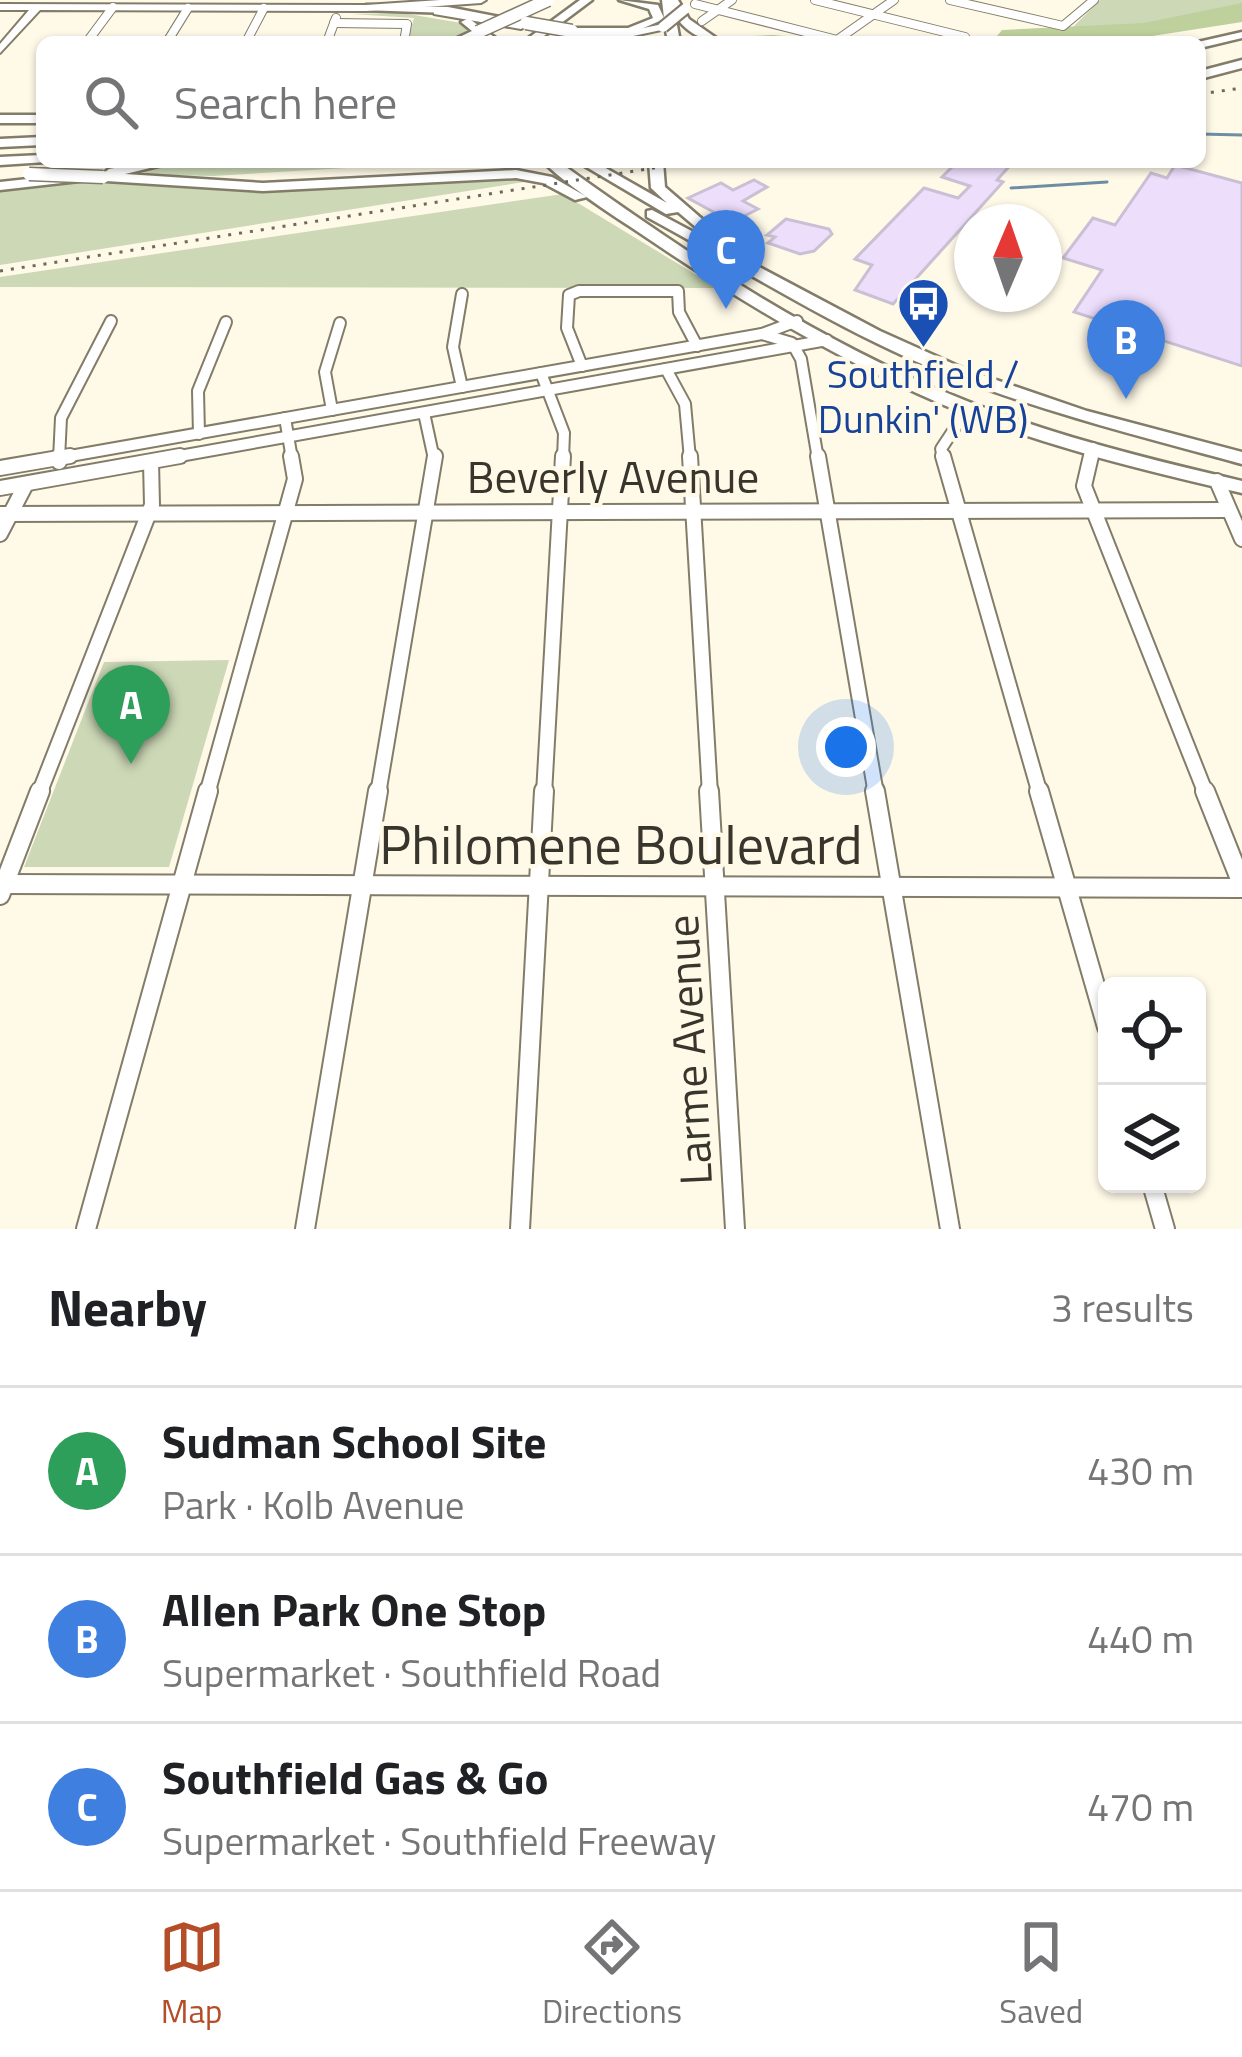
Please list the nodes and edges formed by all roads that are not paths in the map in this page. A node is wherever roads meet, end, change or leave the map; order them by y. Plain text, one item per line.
1 (481, 0) edge
2 (548, 0) edge
3 (622, 0) edge
4 (732, 0) edge
5 (815, 0) edge
6 (894, 0) edge
7 (950, 0) edge
8 (1090, 1) edge
9 (591, 2) edge
10 (681, 2) edge
11 (40, 4) edge
12 (97, 4) edge
13 (174, 4) edge
14 (250, 4) edge
15 (327, 4) edge
16 (0, 7) edge
17 (113, 8) junction
18 (188, 8) junction
19 (263, 8) junction
20 (341, 8) junction
21 (372, 9) junction
22 (451, 9) junction
23 (718, 9) junction
24 (875, 15) junction
25 (702, 21) dead end
26 (334, 23) junction
27 (92, 36) edge
28 (171, 36) edge
29 (249, 36) edge
30 (329, 36) edge
31 (405, 36) edge
32 (470, 36) edge
33 (489, 36) edge
34 (527, 36) edge
35 (538, 36) edge
36 (549, 36) edge
37 (570, 36) edge
38 (675, 36) edge
39 (707, 36) edge
40 (824, 36) edge
41 (846, 36) edge
42 (961, 36) edge
43 (1240, 36) edge
44 (1206, 42) edge
45 (0, 50) edge
46 (1242, 63) edge
47 (1206, 72) edge
48 (0, 119) edge
49 (36, 119) edge
50 (36, 143) edge
51 (0, 145) edge
52 (36, 159) edge
53 (0, 161) edge
54 (126, 168) edge
55 (398, 168) edge
56 (540, 168) edge
57 (559, 168) edge
58 (576, 168) edge
59 (596, 168) edge
60 (656, 168) edge
61 (0, 172) edge
62 (105, 177) junction
63 (0, 186) edge
64 (610, 213) junction
65 (709, 232) junction
66 (766, 273) junction
67 (461, 294) dead end
68 (756, 298) junction
69 (111, 321) dead end
70 (797, 321) junction
71 (226, 322) dead end
72 (340, 323) dead end
73 (762, 334) junction
74 (832, 342) junction
75 (698, 346) junction
76 (796, 346) junction
77 (582, 366) junction
78 (947, 368) junction
79 (666, 369) junction
80 (542, 373) junction
81 (983, 382) junction
82 (462, 387) junction
83 (549, 391) junction
84 (968, 408) junction
85 (332, 410) junction
86 (424, 413) junction
87 (286, 418) junction
88 (199, 434) junction
89 (1049, 435) junction
90 (289, 437) junction
91 (1186, 444) junction
92 (1093, 448) junction
93 (59, 458) junction
94 (1242, 458) edge
95 (151, 462) junction
96 (0, 469) edge
97 (56, 479) junction
98 (1217, 482) junction
99 (26, 484) junction
100 (1242, 487) edge
101 (0, 488) edge
102 (1227, 510) junction
103 (960, 511) junction
104 (1093, 511) junction
105 (286, 512) junction
106 (426, 512) junction
107 (560, 512) junction
108 (694, 512) junction
109 (826, 512) junction
110 (5, 514) edge
111 (148, 514) junction
112 (0, 535) edge
113 (1242, 539) edge
114 (183, 884) junction
115 (362, 885) junction
116 (538, 886) junction
117 (715, 886) junction
118 (890, 886) junction
119 (1242, 886) edge
120 (1067, 887) junction
121 (1, 888) edge
122 (1098, 996) edge
123 (1155, 1193) edge
124 (86, 1229) edge
125 (305, 1229) edge
126 (520, 1229) edge
127 (735, 1229) edge
128 (950, 1229) edge
129 (1165, 1229) edge

1 - 22 main road
2 - 32 highway, bridge
3 - 9 highway
3 - 37 highway
4 - 23 street
5 - 24 street
6 - 24 street
7 - 8 street
9 - 34 highway
9 - 35 highway
9 - 36 highway
10 - 23 street
10 - 37 main road, bridge
10 - 38 highway
10 - 39 highway
11 - 12 main road
11 - 16 main road
11 - 45 main road
12 - 17 main road
13 - 17 main road
13 - 18 main road
14 - 18 main road
14 - 19 main road
15 - 19 main road
15 - 20 main road
17 - 27 street
18 - 28 street
19 - 29 street
20 - 21 main road
20 - 26 street
21 - 22 highway
21 - 33 highway
22 - 37 highway, bridge
23 - 25 street
23 - 40 street
24 - 41 street
24 - 42 street
26 - 30 street
26 - 31 street
43 - 44 highway
46 - 47 highway
48 - 49 highway
50 - 51 highway
52 - 53 highway
54 - 63 highway
55 - 62 highway
56 - 64 highway
57 - 68 highway
58 - 66 highway
59 - 65 highway
60 - 65 highway
61 - 62 highway, bridge
62 - 64 highway
64 - 68 highway
65 - 66 highway
66 - 78 highway
67 - 82 street
68 - 70 highway
69 - 93 street
70 - 73 street
70 - 74 highway
70 - 78 highway
71 - 88 street
72 - 85 street
73 - 75 street
73 - 76 street
74 - 76 street
74 - 81 highway
74 - 84 highway
75 - 77 street
75 - 77 street
76 - 79 street
76 - 109 street
77 - 80 street
78 - 81 highway
79 - 83 street
79 - 108 street, Larme Avenue
80 - 82 street
80 - 83 street
81 - 91 highway
82 - 85 street
83 - 86 street
83 - 107 street
84 - 89 highway
84 - 103 street
85 - 87 street
86 - 90 street
86 - 106 street
87 - 88 street
87 - 90 street
88 - 93 street
89 - 91 highway
89 - 92 highway
90 - 95 street
90 - 105 street
91 - 94 highway
92 - 98 highway
92 - 104 street
93 - 96 street
93 - 97 street
95 - 97 street
95 - 111 street
97 - 99 street
98 - 100 highway
98 - 102 street
99 - 101 street
99 - 110 street
102 - 104 street, Beverly Avenue
102 - 113 street
103 - 104 street, Beverly Avenue
103 - 109 street, Beverly Avenue
103 - 120 street
104 - 119 street
105 - 106 street, Beverly Avenue
105 - 111 street, Beverly Avenue
105 - 114 street
106 - 107 street, Beverly Avenue
106 - 115 street
107 - 108 street, Beverly Avenue
107 - 116 street
108 - 109 street, Beverly Avenue
108 - 117 street, Larme Avenue
109 - 118 street
110 - 111 street, Beverly Avenue
110 - 112 street
111 - 121 street
114 - 115 street, Philomene Boulevard
114 - 121 street, Philomene Boulevard
114 - 124 street
115 - 116 street, Philomene Boulevard
115 - 125 street
116 - 117 street, Philomene Boulevard
116 - 126 street
117 - 118 street, Philomene Boulevard
117 - 127 street, Larme Avenue
118 - 120 street, Philomene Boulevard
118 - 128 street
119 - 120 street, Philomene Boulevard
120 - 122 street
123 - 129 street

